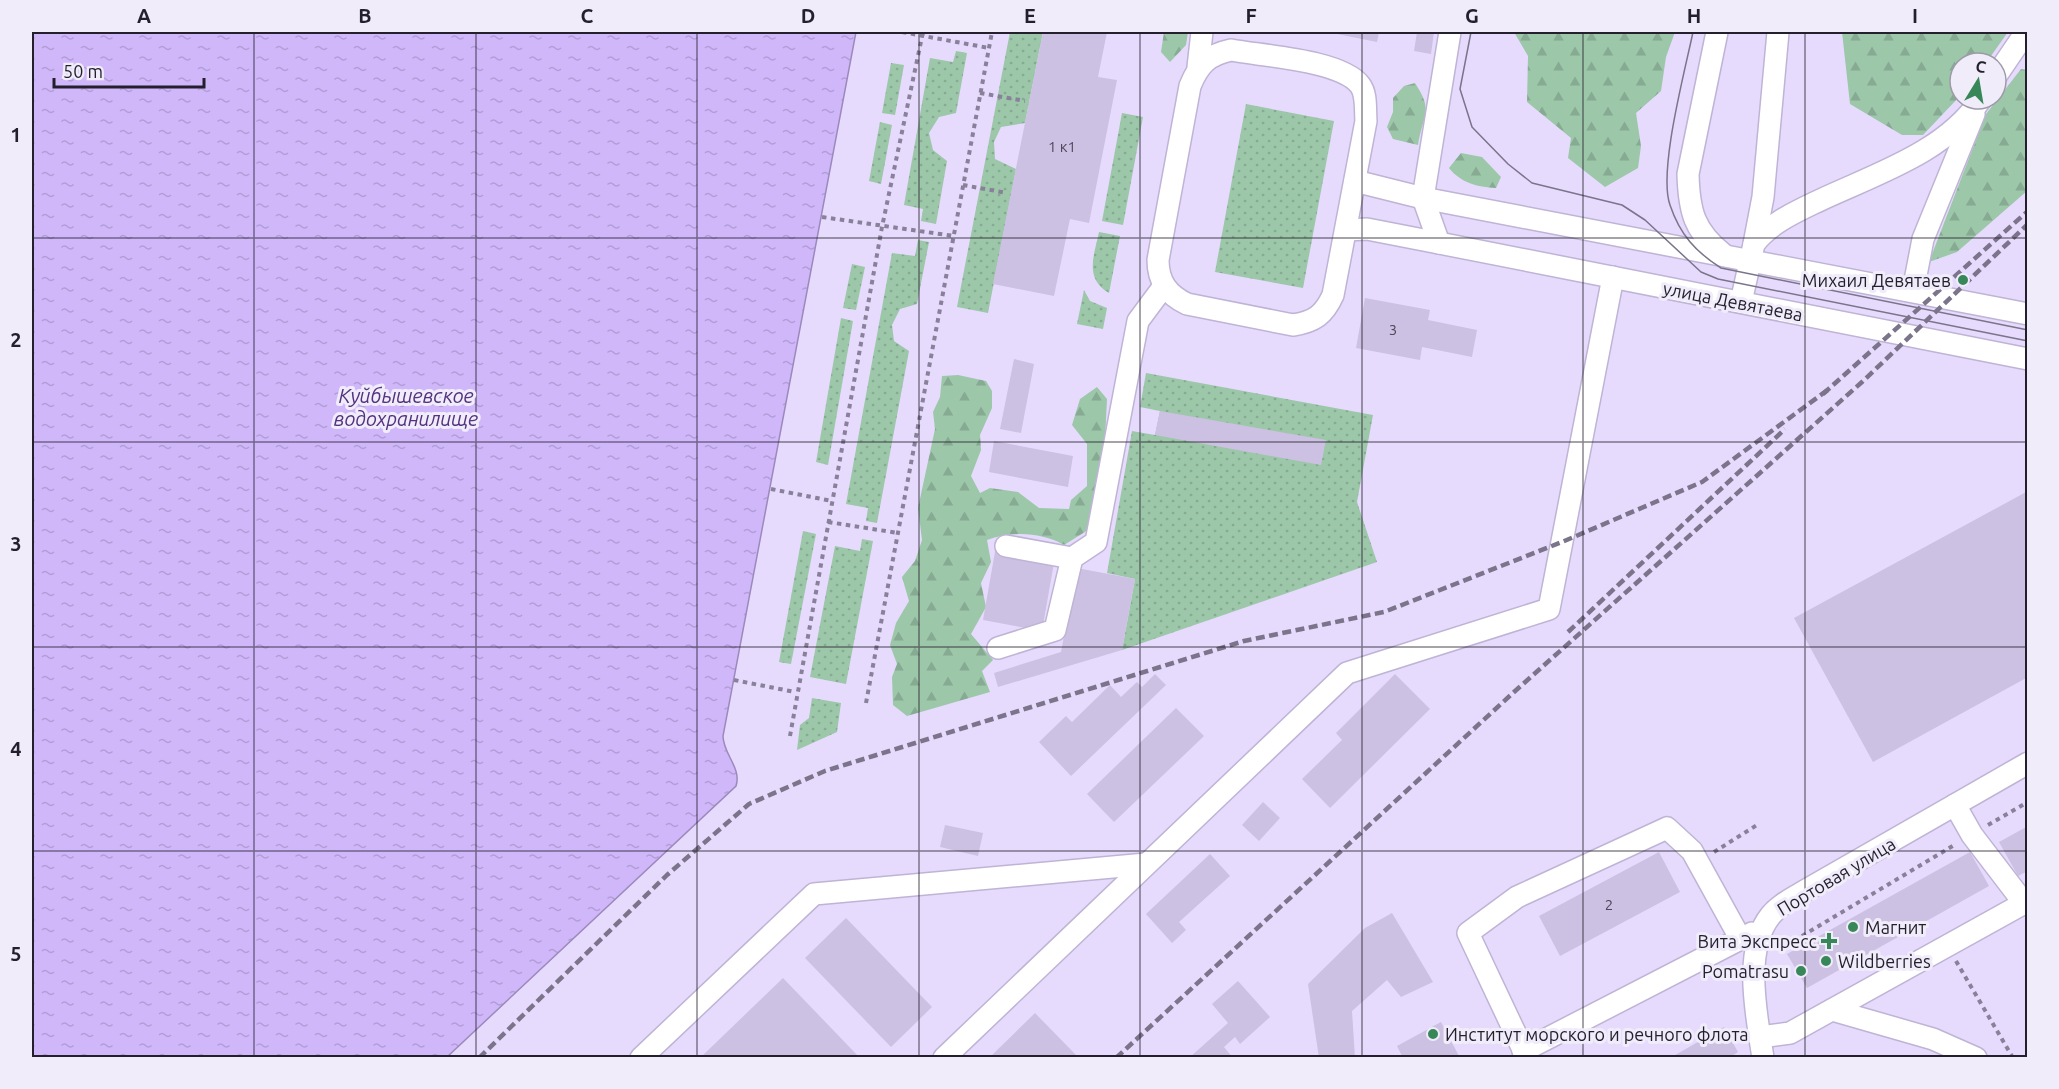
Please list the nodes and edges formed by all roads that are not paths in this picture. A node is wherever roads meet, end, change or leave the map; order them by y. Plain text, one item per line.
1 (1202, 32) edge
2 (1450, 32) edge
3 (1717, 32) edge
4 (1778, 32) edge
5 (2026, 32) edge
6 (2008, 58) edge
7 (1198, 67) junction
8 (1971, 111) edge
9 (1976, 111) edge
10 (1355, 181) junction
11 (1423, 198) junction
12 (1346, 230) junction
13 (1439, 243) junction
14 (1751, 252) junction
15 (1724, 255) junction
16 (1613, 277) junction
17 (1164, 286) junction
18 (1913, 291) junction
19 (1741, 302) junction
20 (2028, 314) edge
21 (2028, 358) edge
22 (1006, 546) dead end
23 (1072, 558) junction
24 (998, 648) dead end
25 (2028, 763) edge
26 (1955, 805) junction
27 (1146, 864) junction
28 (2026, 902) edge
29 (1762, 928) junction
30 (1740, 938) junction
31 (1832, 1010) junction
32 (1762, 1052) edge
33 (1525, 1054) edge
34 (641, 1058) edge
35 (944, 1058) edge
36 (1976, 1058) edge

1 - 7 street
2 - 11 street
3 - 15 street
4 - 14 street
5 - 6 street
7 - 10 street
7 - 17 street
8 - 14 street
9 - 18 street
10 - 11 street
10 - 12 street
11 - 13 street
11 - 15 street
12 - 13 street, улица Девятаева
12 - 17 street
13 - 16 street, улица Девятаева
14 - 15 street
14 - 18 street
14 - 19 street
16 - 19 street, улица Девятаева
16 - 27 street
17 - 23 street
18 - 20 street
19 - 21 street, улица Девятаева
22 - 23 street
23 - 24 street
25 - 26 street, Портовая улица
26 - 28 street
26 - 29 street, Портовая улица
27 - 34 street
27 - 35 street
28 - 31 street
29 - 30 street
29 - 32 street, Портовая улица
30 - 33 street
30 - 33 street
31 - 32 street
31 - 36 street

